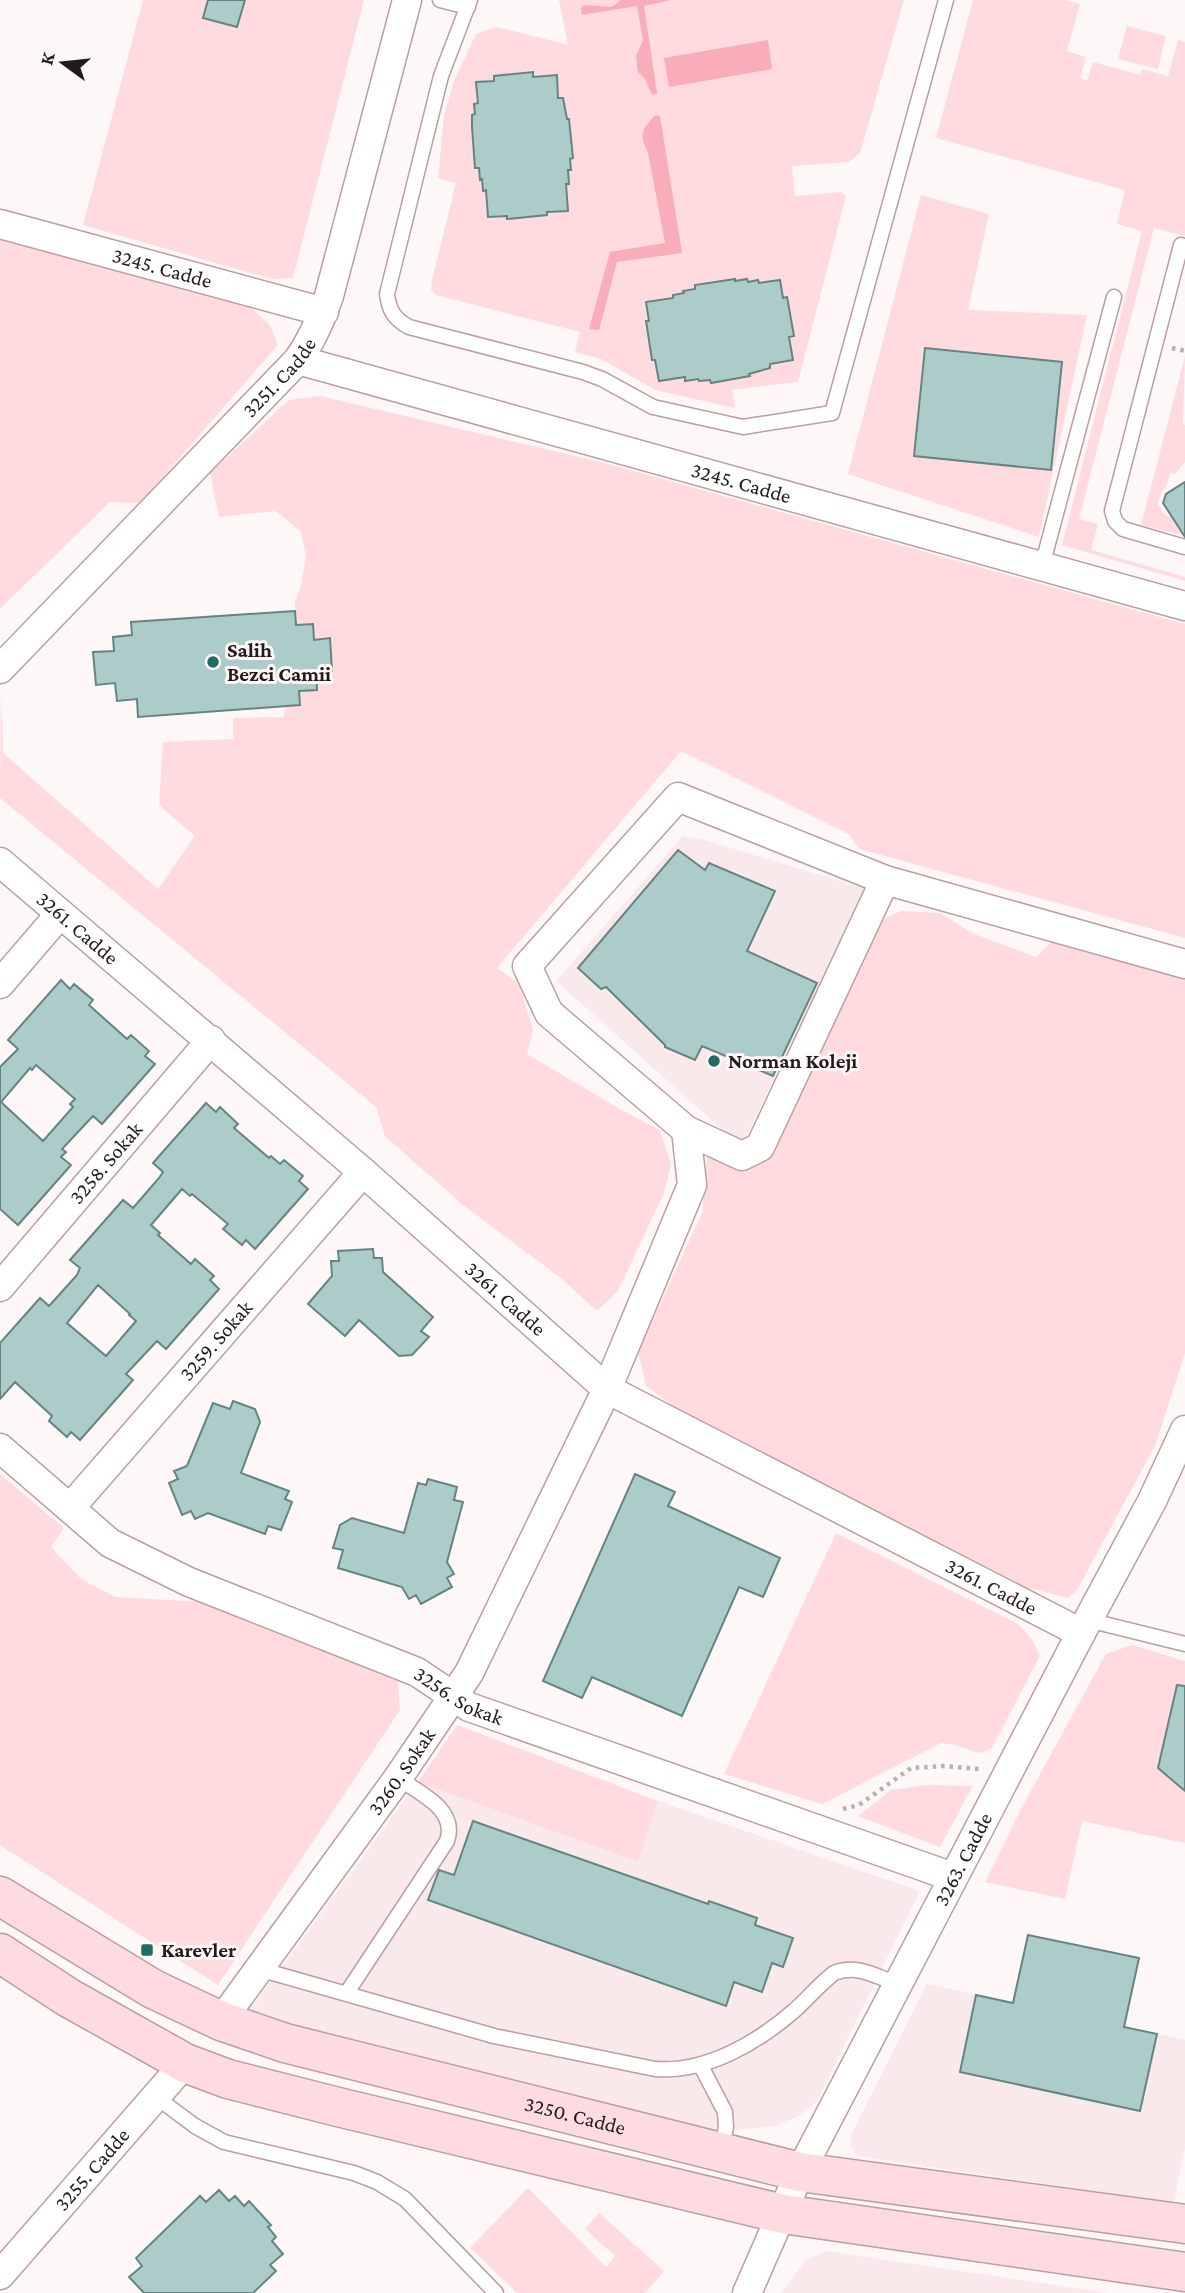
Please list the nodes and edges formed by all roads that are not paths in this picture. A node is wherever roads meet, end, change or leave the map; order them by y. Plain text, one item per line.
1 (407, 0) edge
2 (440, 0) edge
3 (946, 0) edge
4 (469, 4) edge
5 (0, 224) edge
6 (1181, 245) dead end
7 (1114, 297) dead end
8 (324, 312) junction
9 (298, 360) junction
10 (1185, 547) edge
11 (1042, 566) junction
12 (1185, 606) edge
13 (0, 669) edge
14 (0, 862) edge
15 (886, 880) junction
16 (60, 914) junction
17 (1185, 964) edge
18 (0, 984) edge
19 (211, 1040) junction
20 (685, 1130) junction
21 (363, 1172) junction
22 (0, 1287) edge
23 (607, 1389) junction
24 (1185, 1430) edge
25 (0, 1448) edge
26 (1179, 1461) edge
27 (70, 1508) junction
28 (1085, 1626) junction
29 (1185, 1644) edge
30 (452, 1697) junction
31 (398, 1778) junction
32 (953, 1877) junction
33 (0, 1896) edge
34 (0, 1953) edge
35 (259, 1969) junction
36 (897, 1984) junction
37 (345, 1994) junction
38 (221, 2021) junction
39 (185, 2063) junction
40 (701, 2066) junction
41 (156, 2097) junction
42 (721, 2154) junction
43 (800, 2172) junction
44 (783, 2214) junction
45 (1185, 2224) edge
46 (1185, 2272) edge
47 (0, 2275) edge
48 (496, 2293) edge
49 (747, 2293) edge

1 - 8 street, 3251. Cadde
2 - 4 lane
3 - 4 lane
5 - 8 street, 3245. Cadde
6 - 10 lane
7 - 11 lane
8 - 9 street, 3251. Cadde
9 - 11 street, 3245. Cadde
9 - 13 street, 3251. Cadde
11 - 12 street, 3245. Cadde
14 - 16 street, 3261. Cadde
15 - 17 street
15 - 20 street
15 - 20 street
16 - 18 street
16 - 19 street, 3261. Cadde
19 - 21 street, 3261. Cadde
19 - 22 street, 3258. Sokak
20 - 23 street, 3260. Sokak
21 - 23 street, 3261. Cadde
21 - 27 street, 3259. Sokak
23 - 28 street, 3261. Cadde
23 - 30 street, 3260. Sokak
24 - 26 street, 3263. Cadde
25 - 27 street, 3256. Sokak
26 - 28 street, 3263. Cadde
27 - 30 street, 3256. Sokak
28 - 29 lane
28 - 32 street, 3263. Cadde
30 - 31 street, 3260. Sokak
30 - 32 street, 3256. Sokak
31 - 35 street, 3260. Sokak
31 - 37 lane
32 - 36 street, 3263. Cadde
33 - 38 street, 3250. Cadde
34 - 39 street
35 - 37 lane
35 - 38 street, 3260. Sokak
36 - 40 lane
36 - 43 street, 3263. Cadde
37 - 40 lane
38 - 39 street
38 - 42 street, 3250. Cadde
39 - 41 street, 3255. Cadde
39 - 44 street
40 - 42 lane
41 - 47 street, 3255. Cadde
41 - 48 lane
42 - 43 street, 3250. Cadde
43 - 44 street, 3263. Cadde
43 - 45 street, 3250. Cadde
44 - 46 street
44 - 49 street, 3263. Cadde

